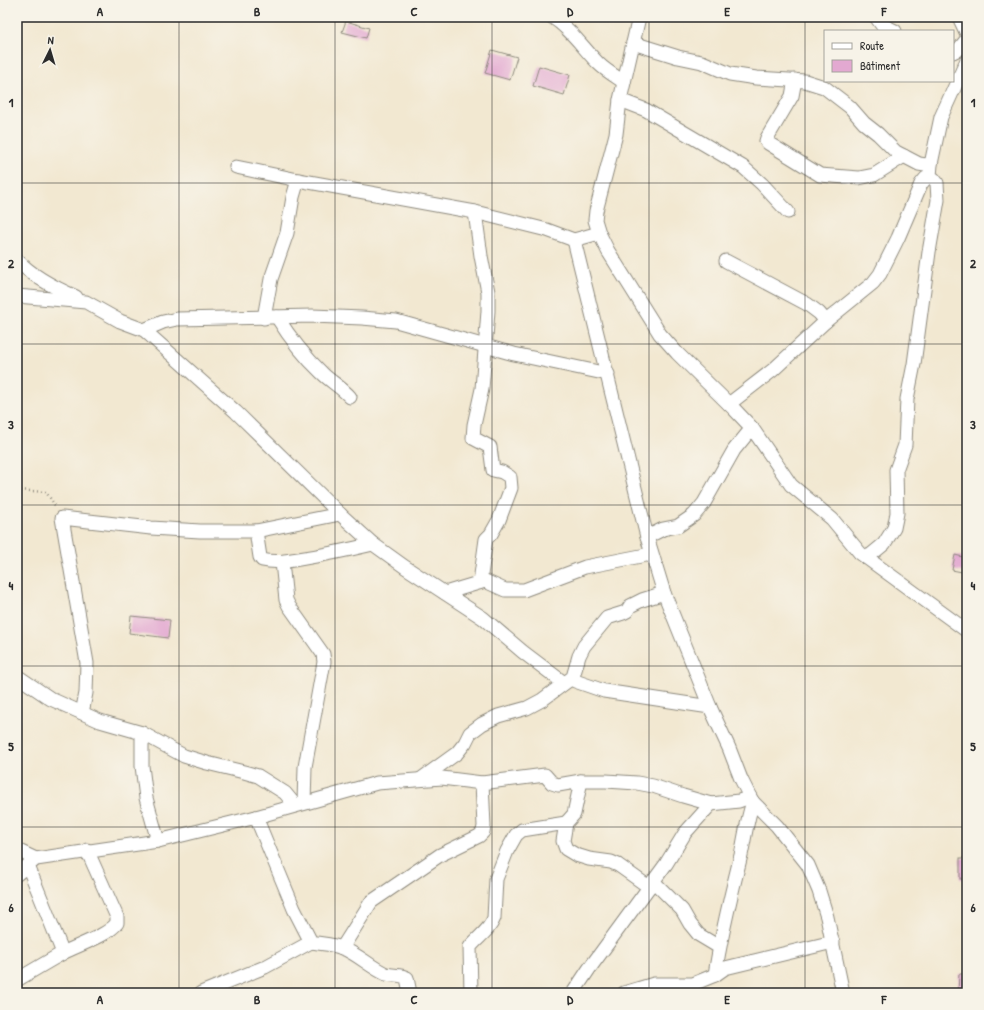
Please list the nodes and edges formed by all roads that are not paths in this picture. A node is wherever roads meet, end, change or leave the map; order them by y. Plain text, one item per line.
1 (552, 17) edge
2 (639, 17) edge
3 (876, 17) edge
4 (959, 17) edge
5 (893, 30) edge
6 (967, 34) edge
7 (967, 39) edge
8 (633, 43) junction
9 (954, 52) edge
10 (967, 60) edge
11 (795, 80) junction
12 (624, 82) junction
13 (620, 100) junction
14 (904, 156) junction
15 (236, 167) dead end
16 (931, 170) junction
17 (298, 180) junction
18 (475, 212) junction
19 (788, 212) dead end
20 (599, 233) junction
21 (574, 240) junction
22 (17, 260) edge
23 (726, 261) dead end
24 (17, 296) edge
25 (86, 302) junction
26 (271, 318) junction
27 (826, 321) junction
28 (144, 330) junction
29 (486, 346) junction
30 (608, 374) junction
31 (350, 397) dead end
32 (729, 404) junction
33 (752, 428) junction
34 (340, 514) junction
35 (256, 531) junction
36 (647, 537) junction
37 (373, 544) junction
38 (651, 554) junction
39 (867, 558) junction
40 (282, 562) junction
41 (480, 582) junction
42 (664, 593) junction
43 (445, 594) junction
44 (967, 631) edge
45 (17, 676) edge
46 (568, 680) junction
47 (710, 707) junction
48 (82, 713) junction
49 (142, 733) junction
50 (418, 781) junction
51 (581, 781) junction
52 (482, 784) junction
53 (752, 799) junction
54 (299, 804) junction
55 (711, 804) junction
56 (256, 817) junction
57 (566, 823) junction
58 (158, 841) junction
59 (17, 850) edge
60 (87, 850) junction
61 (27, 866) edge
62 (651, 884) junction
63 (311, 942) junction
64 (833, 942) junction
65 (719, 947) junction
66 (342, 948) junction
67 (63, 954) junction
68 (714, 974) junction
69 (17, 980) edge
70 (696, 988) edge
71 (201, 993) edge
72 (410, 993) edge
73 (471, 993) edge
74 (573, 993) edge
75 (624, 993) edge
76 (844, 993) edge

1 - 12 street
2 - 8 street
3 - 5 street
4 - 6 street
7 - 9 street
8 - 11 street
8 - 12 street
10 - 16 street
11 - 14 street
11 - 14 street
12 - 13 street
13 - 19 street
13 - 20 street
14 - 16 street
15 - 17 street
16 - 27 street
16 - 39 street
17 - 18 street
17 - 26 street
18 - 21 street
18 - 29 street
20 - 21 street
20 - 32 street
21 - 30 street
22 - 25 street
23 - 27 street
24 - 25 street
25 - 28 street
26 - 28 street
26 - 29 street
26 - 31 street
27 - 32 street
28 - 34 street
29 - 30 street
29 - 41 street
30 - 36 street
32 - 33 street
33 - 36 street
33 - 39 street
34 - 35 street
34 - 37 street
35 - 40 street
35 - 48 street
36 - 38 street
37 - 40 street
37 - 43 street
38 - 41 street
38 - 42 street
39 - 44 street
40 - 54 street
41 - 43 street
42 - 46 street
42 - 47 street
43 - 46 street
45 - 48 street
46 - 47 street
46 - 50 street
47 - 53 street
48 - 49 street
49 - 54 street
49 - 58 street
50 - 52 street
50 - 54 street
51 - 52 street
51 - 55 street
51 - 57 street
52 - 66 street
53 - 55 street
53 - 64 street
53 - 65 street
54 - 56 street
55 - 62 street
56 - 58 street
56 - 63 street
57 - 62 street
57 - 73 street
58 - 60 street
59 - 61 street
60 - 61 street
60 - 67 street
61 - 67 street
62 - 65 street
62 - 74 street
63 - 66 street
63 - 71 street
64 - 68 street
64 - 76 street
65 - 68 street
66 - 72 street
67 - 69 street
68 - 70 street
70 - 75 street

